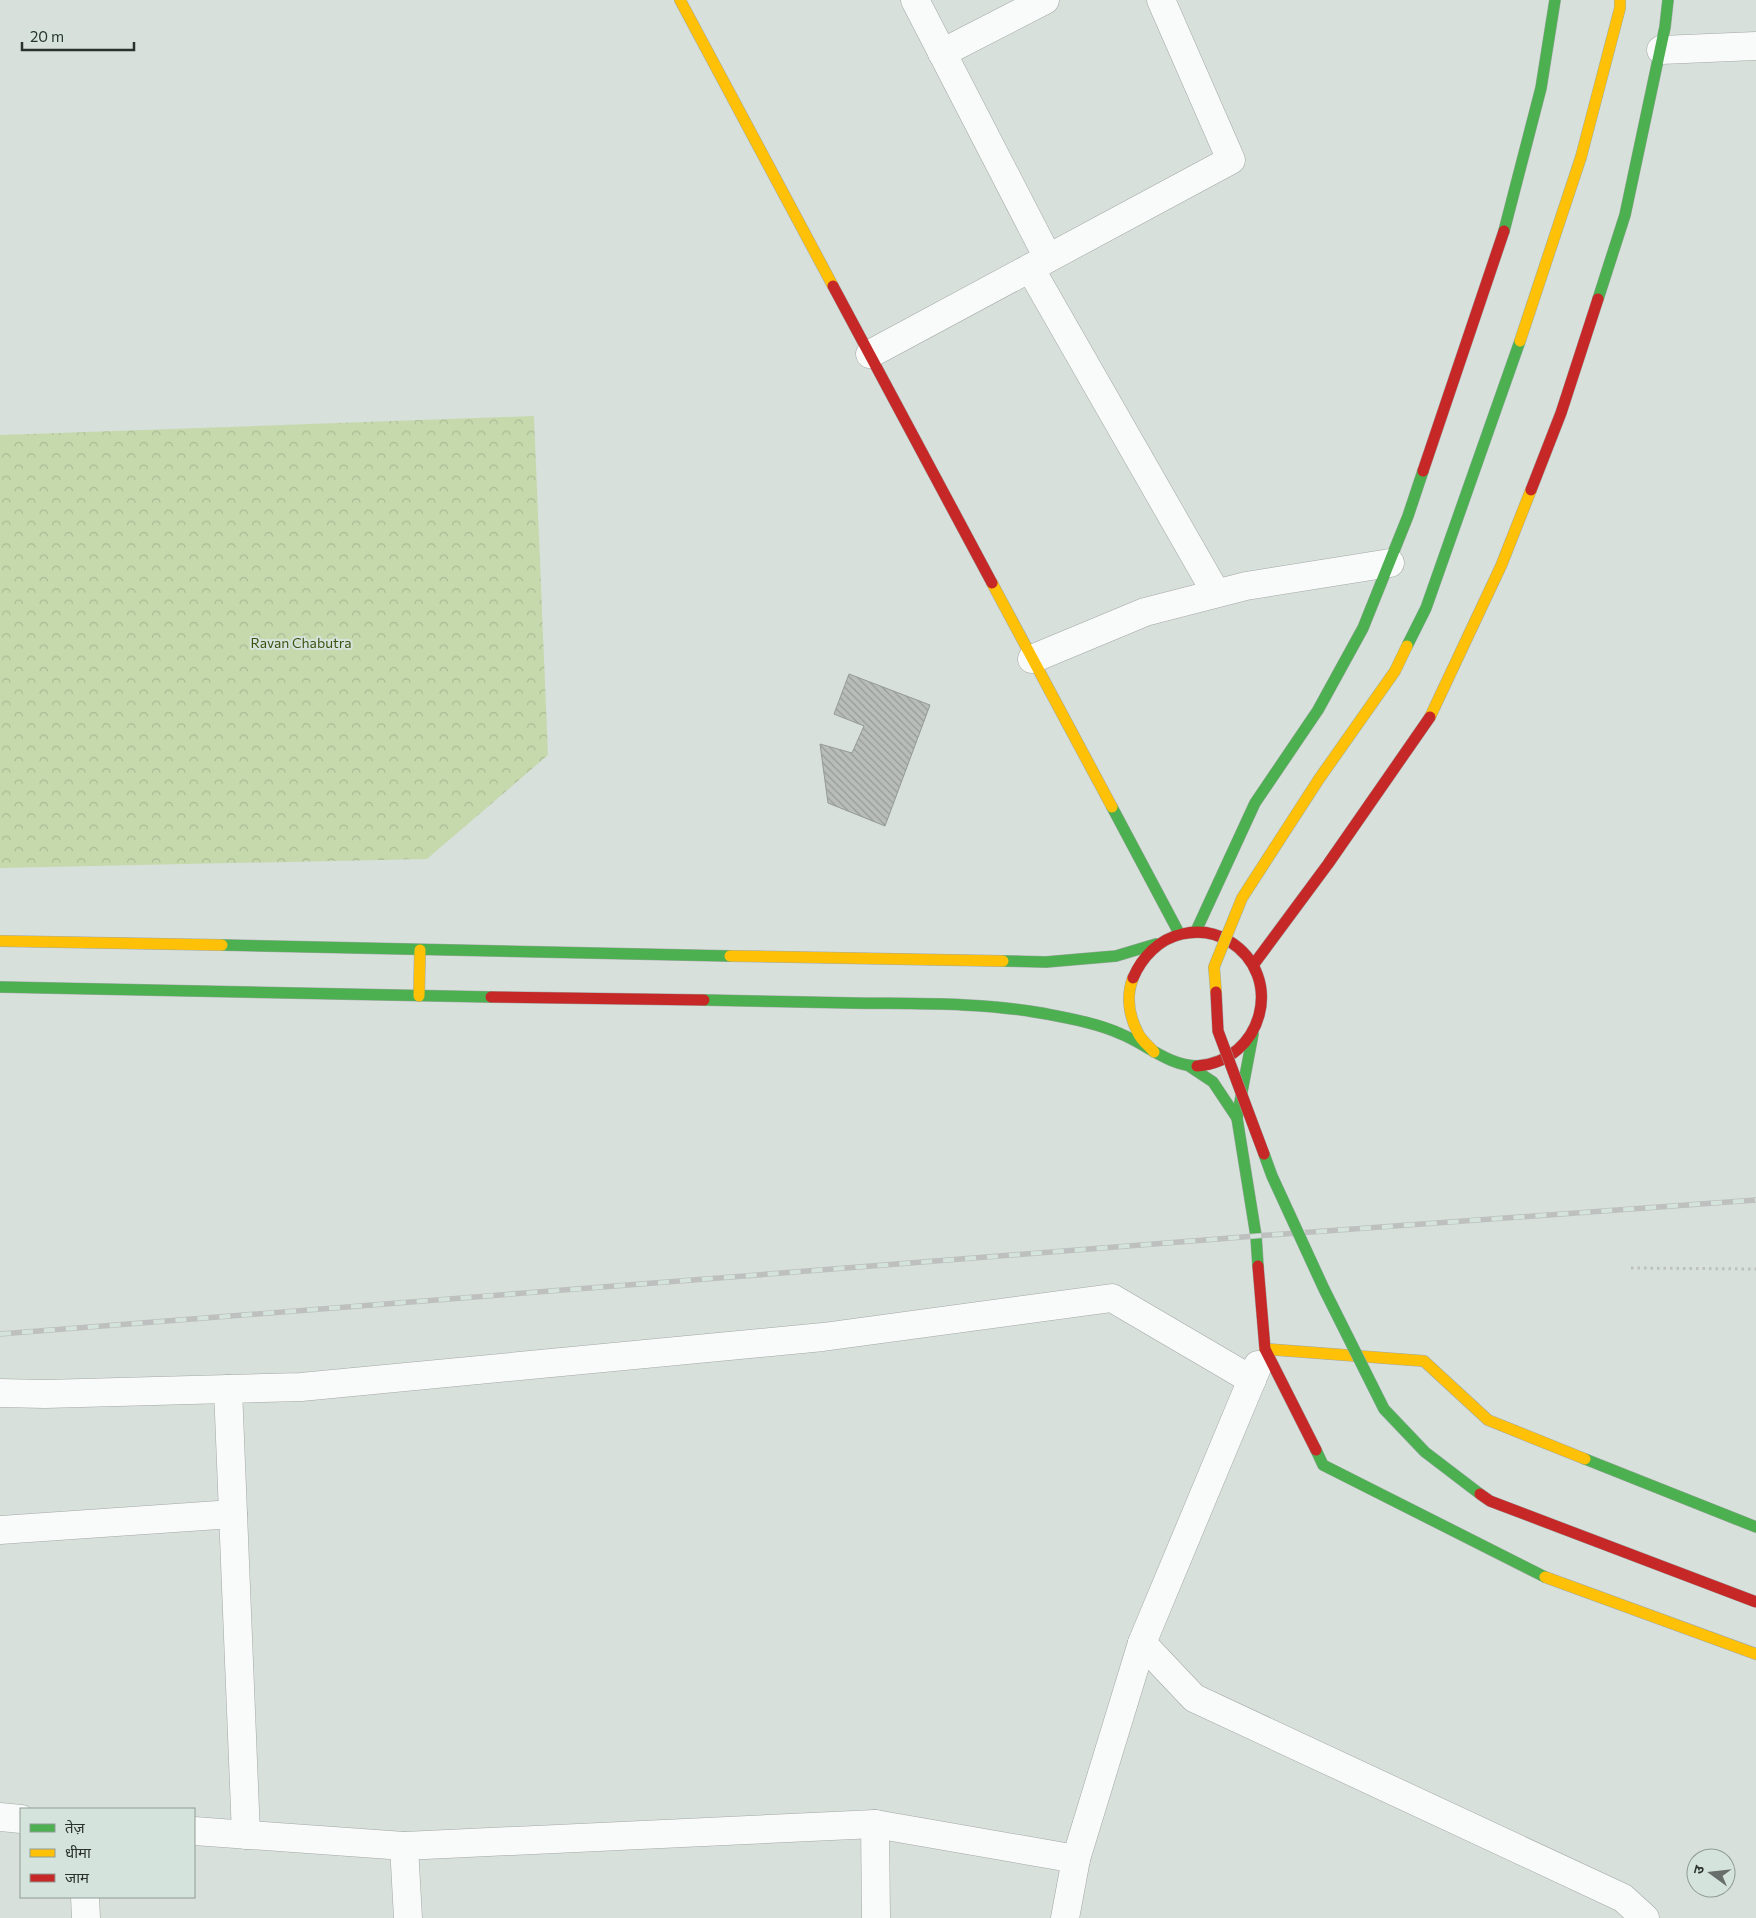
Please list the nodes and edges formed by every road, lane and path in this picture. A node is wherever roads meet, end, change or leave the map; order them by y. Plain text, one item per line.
1 (680, 0) edge
2 (915, 0) edge
3 (1045, 0) edge
4 (1161, 0) edge
5 (1555, 0) edge
6 (1620, 0) edge
7 (1668, 0) edge
8 (1756, 46) edge
9 (1660, 50) junction
10 (942, 53) junction
11 (1039, 263) junction
12 (870, 354) junction
13 (1390, 563) junction
14 (1216, 593) junction
15 (1032, 659) junction
16 (1196, 931) junction
17 (1179, 933) junction
18 (0, 941) edge
19 (1157, 943) junction
20 (420, 950) junction
21 (1254, 964) junction
22 (0, 987) edge
23 (419, 996) junction
24 (1253, 1034) junction
25 (1154, 1052) junction
26 (1189, 1066) junction
27 (1238, 1118) junction
28 (1631, 1268) dead end
29 (1756, 1269) edge
30 (1265, 1349) junction
31 (1252, 1380) junction
32 (228, 1389) junction
33 (0, 1393) edge
34 (233, 1514) junction
35 (1756, 1526) edge
36 (0, 1530) edge
37 (1756, 1602) edge
38 (1142, 1643) junction
39 (1756, 1654) edge
40 (0, 1817) edge
41 (20, 1819) edge
42 (875, 1824) junction
43 (195, 1831) edge
44 (246, 1835) junction
45 (404, 1846) junction
46 (1076, 1859) junction
47 (85, 1898) edge
48 (86, 1918) edge
49 (408, 1918) edge
50 (876, 1918) edge
51 (1064, 1918) edge
52 (1645, 1918) edge

1 - 12 main road
2 - 10 street
3 - 10 street
4 - 11 street
5 - 13 main road
6 - 37 main road, bridge
7 - 9 main road
8 - 9 street
9 - 21 main road
10 - 11 street
11 - 12 street
11 - 14 street
12 - 15 main road
13 - 14 street
13 - 16 main road
14 - 15 street
15 - 17 main road
16 - 17 main road
16 - 21 main road
17 - 19 main road
18 - 20 main road
19 - 20 main road
19 - 25 main road
20 - 23 main road
21 - 24 main road
22 - 23 main road
23 - 25 main road
24 - 26 main road
24 - 27 main road
25 - 26 main road
26 - 27 main road
27 - 30 main road
28 - 29 path
30 - 31 street
30 - 35 main road
30 - 39 main road
31 - 32 street
31 - 38 street
32 - 33 street
32 - 34 street
34 - 36 street
34 - 44 street
38 - 46 street
38 - 52 street
40 - 41 street
42 - 45 street
42 - 46 street
42 - 50 street
43 - 44 street
44 - 45 street
45 - 49 street
46 - 51 street
47 - 48 street

